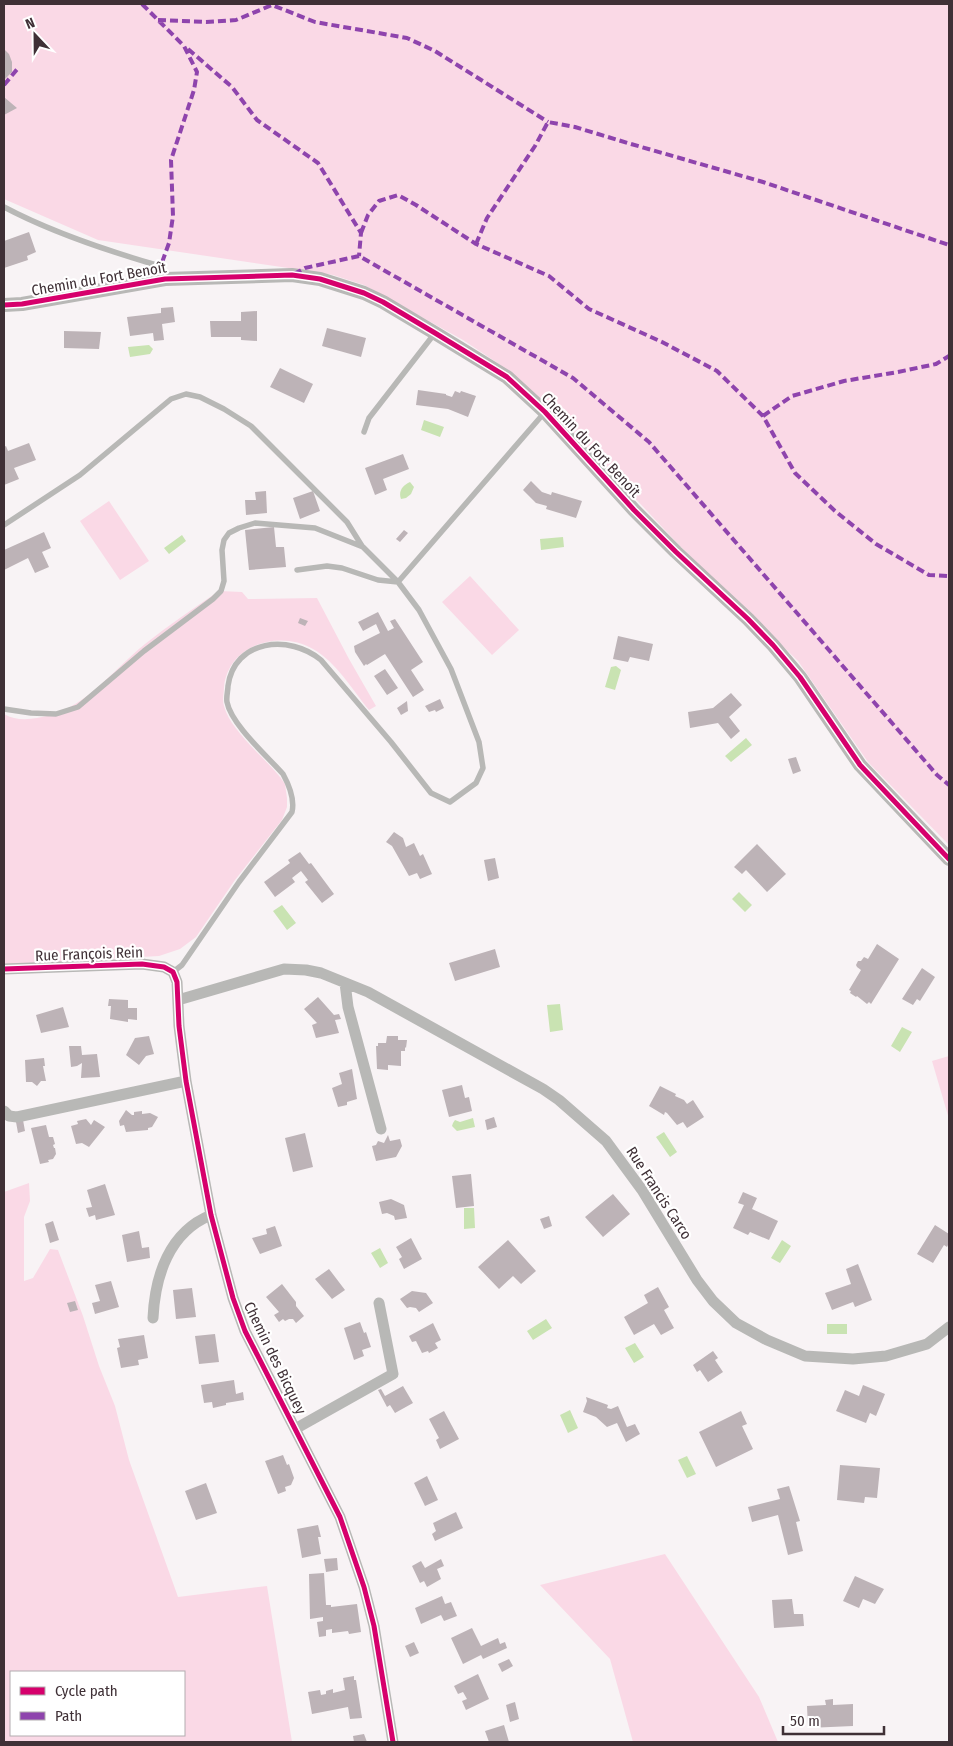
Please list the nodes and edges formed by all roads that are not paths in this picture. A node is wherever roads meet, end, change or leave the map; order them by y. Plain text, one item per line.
1 (4, 207) edge
2 (165, 279) junction
3 (4, 305) edge
4 (435, 333) junction
5 (545, 412) junction
6 (364, 432) dead end
7 (4, 525) edge
8 (363, 547) junction
9 (297, 570) dead end
10 (398, 582) junction
11 (4, 709) edge
12 (949, 859) edge
13 (4, 969) edge
14 (173, 972) junction
15 (345, 983) junction
16 (178, 1000) junction
17 (186, 1081) junction
18 (4, 1111) edge
19 (381, 1129) dead end
20 (211, 1215) junction
21 (379, 1303) dead end
22 (153, 1318) dead end
23 (949, 1327) edge
24 (296, 1429) junction
25 (393, 1742) edge

1 - 2 lane, Chemin du Fort Benoît
2 - 3 street, Chemin du Fort Benoît
2 - 4 street, Chemin du Fort Benoît
4 - 5 street, Chemin du Fort Benoît
4 - 6 lane
5 - 10 lane
5 - 12 street, Chemin du Fort Benoît
7 - 8 lane
8 - 10 lane
8 - 11 lane
9 - 10 lane
10 - 14 lane
13 - 14 street, Rue François Rein
14 - 16 street, Chemin des Bicquey
15 - 16 street, Rue Francis Carco
15 - 19 street
15 - 23 street, Rue Francis Carco
16 - 17 street, Chemin des Bicquey
17 - 18 street
17 - 20 street, Chemin des Bicquey
20 - 22 street
20 - 24 street, Chemin des Bicquey
21 - 24 street, Chemin des Bicquey
24 - 25 street, Chemin des Bicquey

